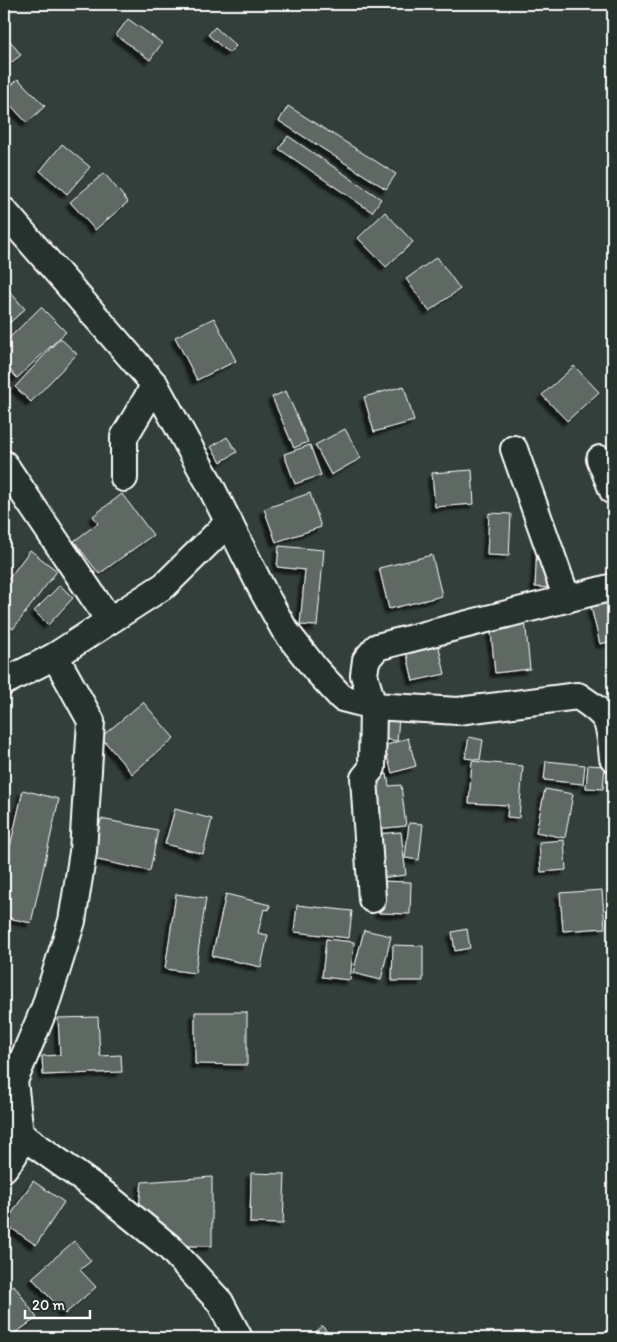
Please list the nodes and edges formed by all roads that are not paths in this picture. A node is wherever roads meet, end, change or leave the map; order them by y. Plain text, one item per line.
1 (4, 211) edge
2 (155, 385) junction
3 (514, 448) dead end
4 (600, 459) dead end
5 (4, 464) edge
6 (124, 478) dead end
7 (613, 491) edge
8 (229, 522) junction
9 (613, 587) edge
10 (567, 599) junction
11 (109, 620) junction
12 (54, 656) junction
13 (4, 682) edge
14 (373, 706) junction
15 (613, 758) edge
16 (372, 899) dead end
17 (9, 1080) edge
18 (20, 1134) junction
19 (4, 1168) edge
20 (239, 1338) edge

1 - 2 street
2 - 6 street
2 - 8 street
3 - 10 street
4 - 7 street
5 - 11 street
8 - 11 street
8 - 14 street
9 - 10 street
10 - 14 street
11 - 12 street
12 - 13 street
12 - 17 street
14 - 15 street
14 - 16 street
17 - 18 street
18 - 19 street
18 - 20 street

